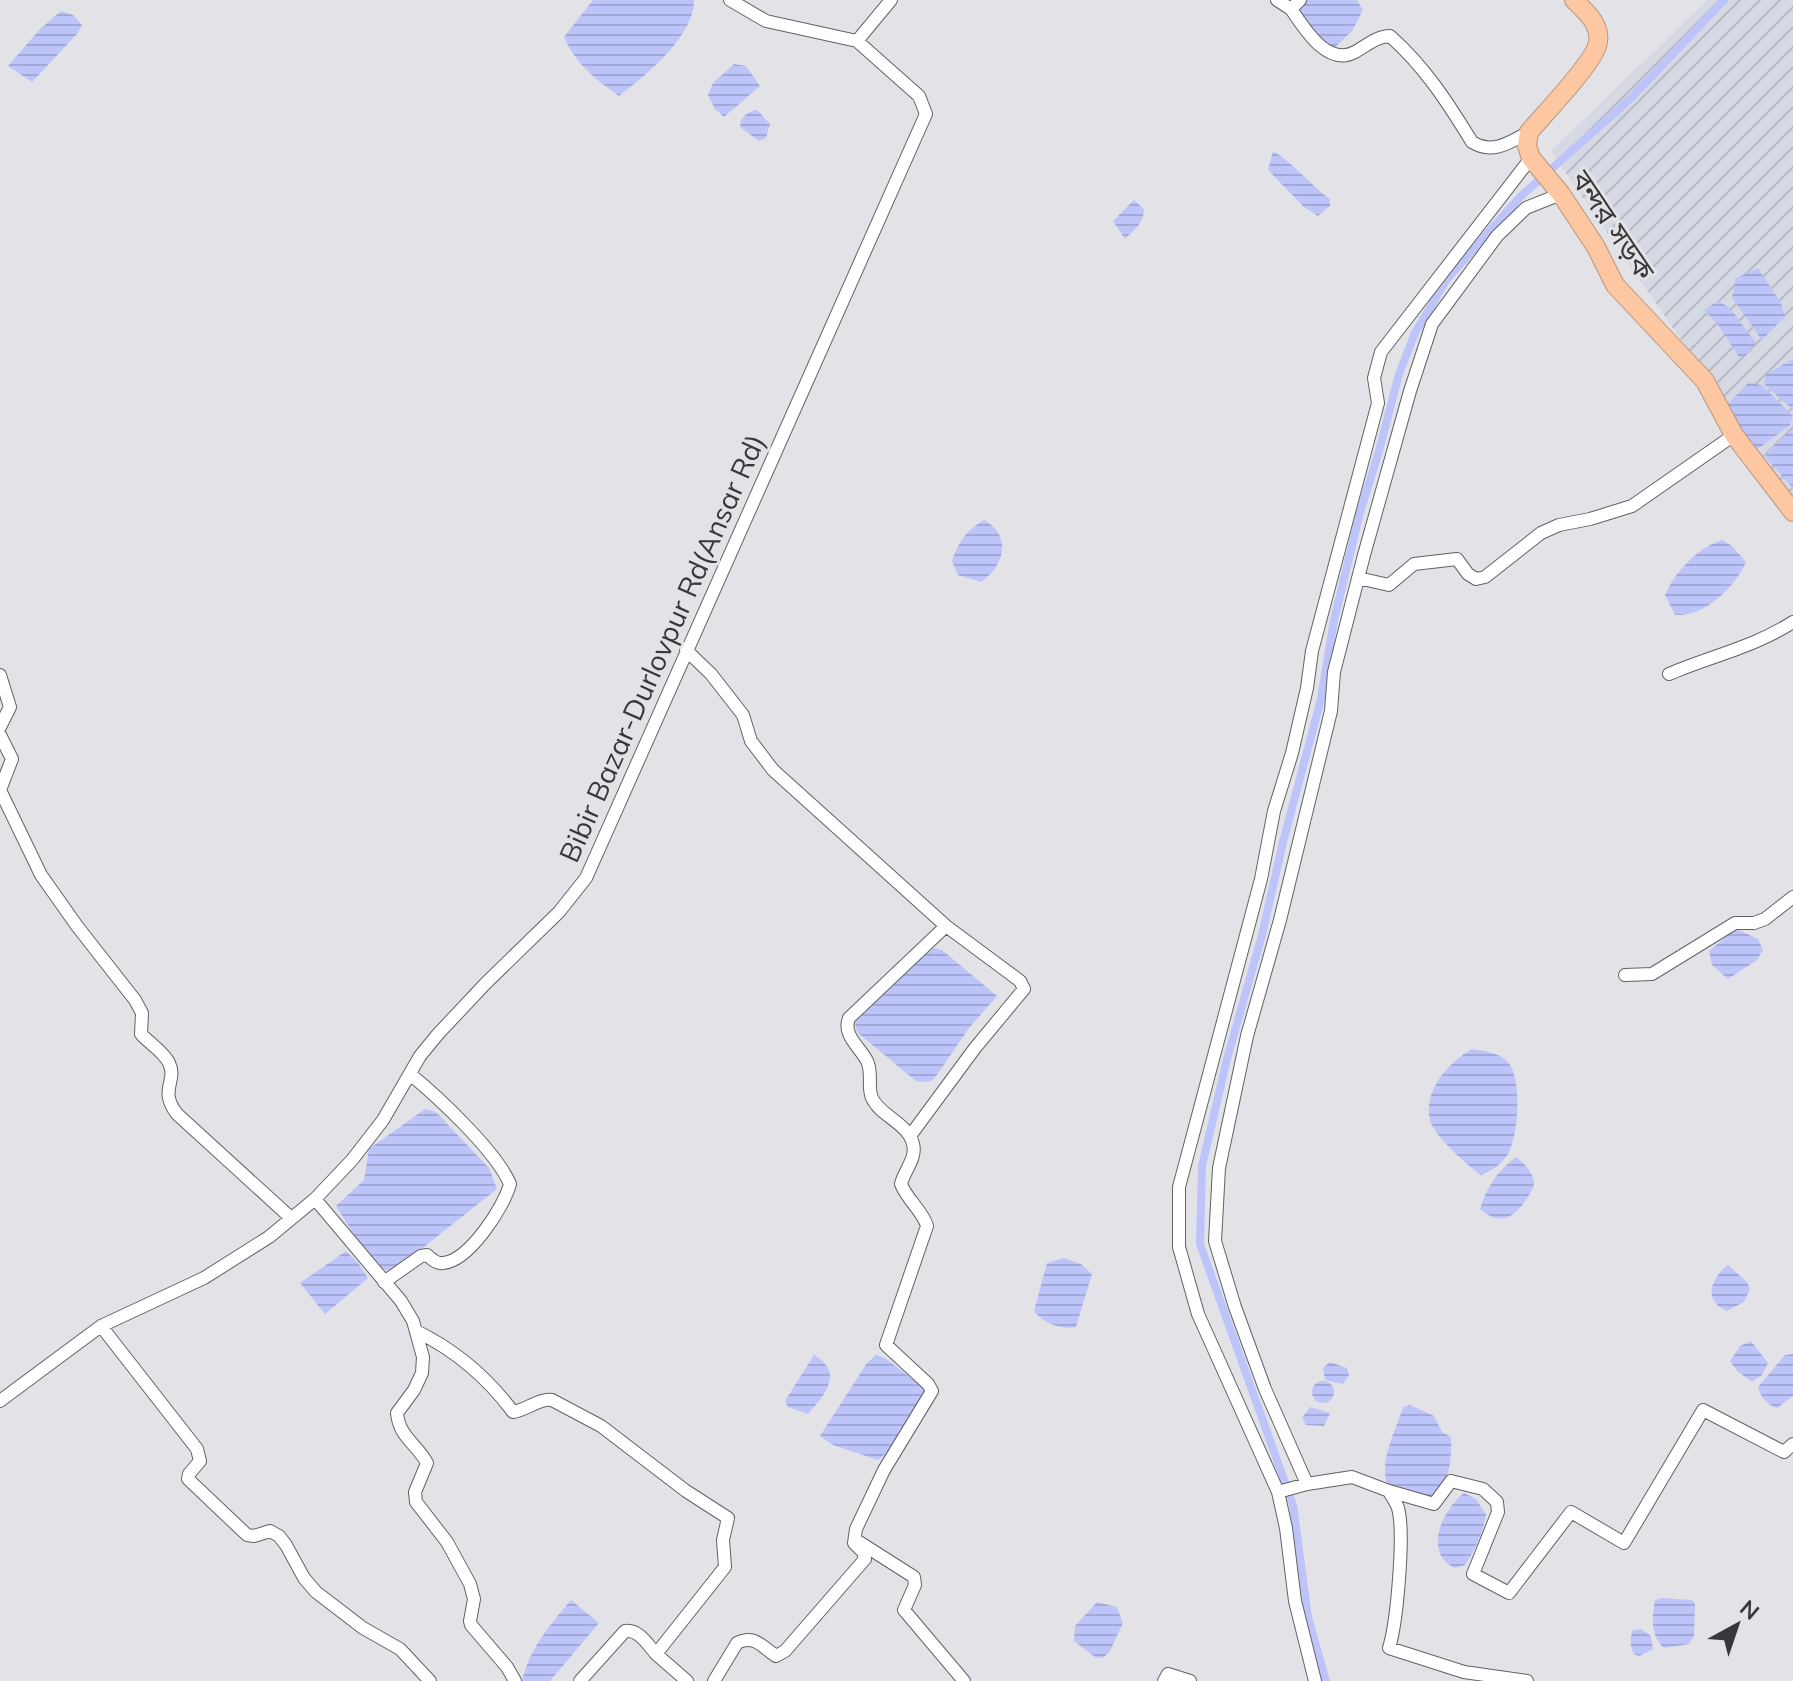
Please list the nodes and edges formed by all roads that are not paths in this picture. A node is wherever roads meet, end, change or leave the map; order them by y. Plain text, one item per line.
1 (730, 0) edge
2 (891, 0) edge
3 (1277, 0) edge
4 (1574, 0) edge
5 (1296, 5) edge
6 (857, 41) junction
7 (1529, 132) junction
8 (1534, 162) junction
9 (1559, 191) junction
10 (1734, 435) junction
11 (1793, 512) edge
12 (1358, 578) junction
13 (1793, 622) edge
14 (686, 650) junction
15 (1669, 674) dead end
16 (0, 675) edge
17 (0, 727) edge
18 (0, 735) edge
19 (1793, 897) edge
20 (946, 926) junction
21 (1625, 975) dead end
22 (410, 1074) junction
23 (910, 1136) junction
24 (315, 1199) junction
25 (291, 1218) junction
26 (384, 1282) junction
27 (101, 1326) junction
28 (416, 1331) junction
29 (0, 1401) edge
30 (1793, 1444) edge
31 (1307, 1484) junction
32 (1389, 1491) junction
33 (1278, 1492) junction
34 (853, 1538) junction
35 (656, 1654) junction
36 (430, 1681) edge
37 (515, 1681) edge
38 (580, 1681) edge
39 (687, 1681) edge
40 (714, 1681) edge
41 (964, 1681) edge
42 (1164, 1681) edge
43 (1190, 1681) edge
44 (1315, 1681) edge
45 (1527, 1681) edge

1 - 6 street
2 - 6 street
3 - 5 street
4 - 7 highway
5 - 7 street
6 - 14 street, Bibir Bazar-Durlovpur Rd(Ansar Rd)
7 - 8 highway, বন্দর সড়ক
8 - 9 highway, বন্দর সড়ক
8 - 33 street
9 - 10 highway, বন্দর সড়ক
9 - 12 street
10 - 11 highway, বন্দর সড়ক
10 - 12 street
12 - 31 street
13 - 15 street
14 - 20 street
14 - 22 street, Bibir Bazar-Durlovpur Rd(Ansar Rd)
16 - 17 street
18 - 25 street
19 - 21 street
20 - 23 street
20 - 23 street
22 - 24 street, Bibir Bazar-Durlovpur Rd(Ansar Rd)
22 - 26 street
23 - 34 street
24 - 25 street, Bibir Bazar-Durlovpur Rd(Ansar Rd)
24 - 26 street
25 - 27 street, Bibir Bazar-Durlovpur Rd(Ansar Rd)
26 - 28 street
27 - 29 street, Bibir Bazar-Durlovpur Rd(Ansar Rd)
27 - 36 street
28 - 35 street
28 - 37 street
30 - 32 street
31 - 32 street
31 - 33 street
32 - 45 street
33 - 44 street
34 - 40 street
34 - 41 street
35 - 38 street
35 - 39 street
42 - 43 street

